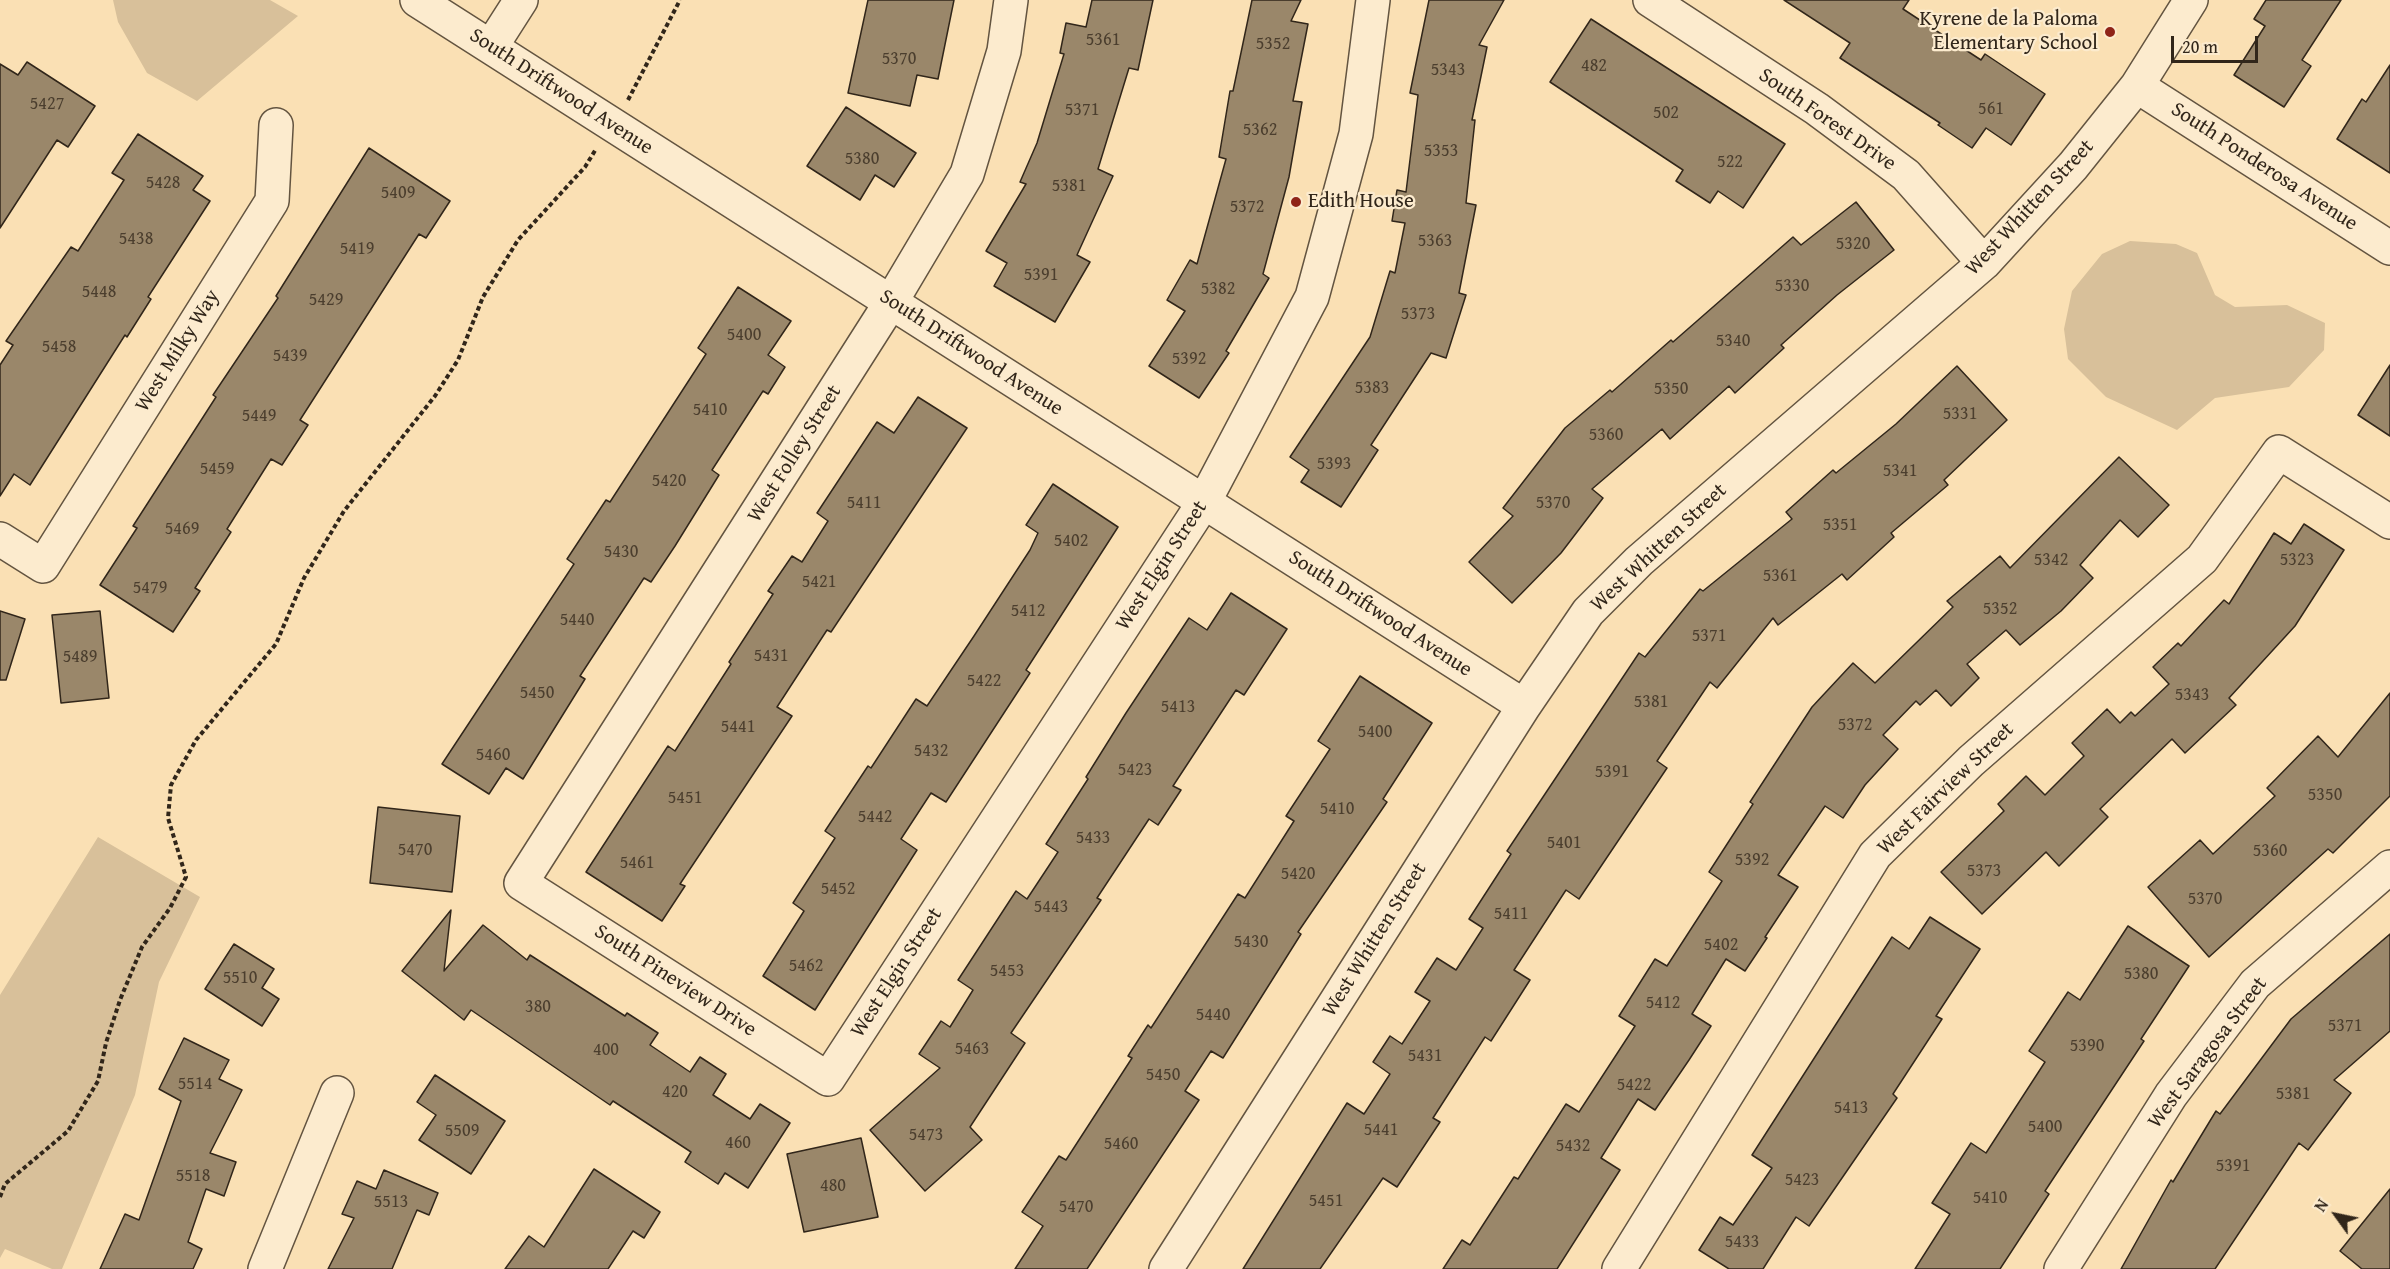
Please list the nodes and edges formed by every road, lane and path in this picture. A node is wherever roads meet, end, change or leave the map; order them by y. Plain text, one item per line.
1 (417, 0) edge
2 (521, 0) edge
3 (680, 0) edge
4 (1011, 0) edge
5 (1372, 0) edge
6 (1650, 0) edge
7 (2191, 0) edge
8 (492, 47) junction
9 (2137, 87) junction
10 (612, 124) junction
11 (276, 125) dead end
12 (2390, 248) edge
13 (1984, 263) junction
14 (891, 302) junction
15 (1204, 502) junction
16 (2390, 522) edge
17 (0, 539) edge
18 (1524, 706) junction
19 (2390, 867) edge
20 (521, 883) joint
21 (828, 1079) joint
22 (337, 1093) dead end
23 (0, 1197) edge
24 (265, 1269) edge
25 (1166, 1269) edge
26 (1618, 1269) edge
27 (2061, 1269) edge

1 - 8 street, South Driftwood Avenue
2 - 8 street
3 - 10 path
4 - 14 street, West Folley Street
5 - 15 street, West Elgin Street
6 - 13 street, South Forest Drive
7 - 9 street, West Whitten Street
8 - 10 street, South Driftwood Avenue
9 - 12 street, South Ponderosa Avenue
9 - 13 street, West Whitten Street
10 - 14 street, South Driftwood Avenue
10 - 23 path
11 - 17 street, West Milky Way
13 - 18 street, West Whitten Street
14 - 15 street, South Driftwood Avenue
14 - 20 street, West Folley Street
15 - 18 street, South Driftwood Avenue
15 - 21 street, West Elgin Street
16 - 26 street, West Fairview Street
18 - 25 street, West Whitten Street
19 - 27 street, West Saragosa Street
20 - 21 street, South Pineview Drive
22 - 24 street

